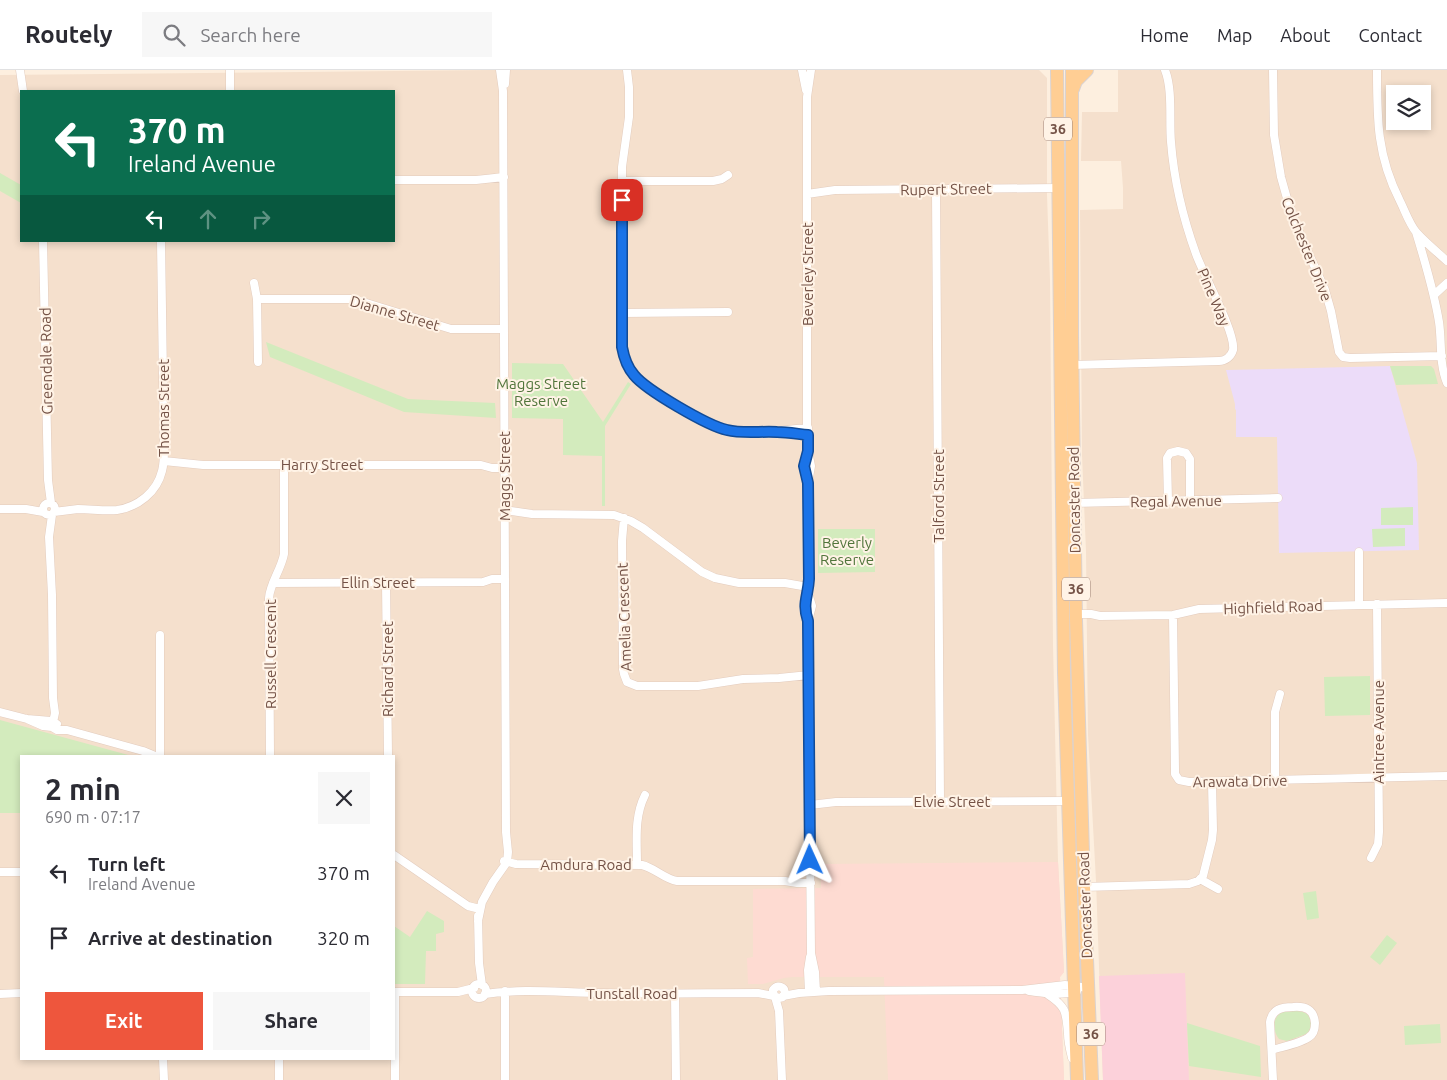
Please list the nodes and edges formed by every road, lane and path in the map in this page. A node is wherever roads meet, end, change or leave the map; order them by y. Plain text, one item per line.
1 (20, 70) edge
2 (26, 70) edge
3 (230, 70) edge
4 (500, 70) edge
5 (506, 70) edge
6 (627, 70) edge
7 (632, 70) edge
8 (802, 70) edge
9 (810, 70) edge
10 (1057, 70) edge
11 (1072, 70) edge
12 (1087, 70) edge
13 (1165, 70) edge
14 (1173, 70) edge
15 (1273, 70) edge
16 (1377, 70) edge
17 (1169, 82) junction
18 (629, 87) junction
19 (1072, 89) junction
20 (24, 90) edge
21 (24, 90) edge
22 (230, 90) edge
23 (503, 91) junction
24 (807, 97) junction
25 (728, 175) dead end
26 (395, 180) edge
27 (504, 180) junction
28 (622, 181) junction
29 (1058, 188) junction
30 (807, 190) junction
31 (936, 190) junction
32 (1415, 230) junction
33 (44, 242) edge
34 (161, 242) edge
35 (1447, 261) edge
36 (254, 283) dead end
37 (1447, 283) edge
38 (1434, 295) junction
39 (257, 299) junction
40 (728, 312) dead end
41 (622, 313) junction
42 (504, 329) junction
43 (1442, 356) junction
44 (258, 362) dead end
45 (1072, 365) junction
46 (1447, 384) edge
47 (808, 432) junction
48 (164, 461) junction
49 (284, 464) junction
50 (504, 465) junction
51 (1278, 498) dead end
52 (1168, 501) junction
53 (1190, 501) junction
54 (1074, 503) junction
55 (0, 509) edge
56 (49, 509) junction
57 (504, 514) junction
58 (624, 518) junction
59 (1359, 552) dead end
60 (386, 582) junction
61 (504, 582) junction
62 (273, 583) junction
63 (808, 586) junction
64 (1447, 603) edge
65 (1377, 604) junction
66 (1359, 605) junction
67 (1173, 614) junction
68 (1063, 617) junction
69 (1076, 617) junction
70 (160, 634) dead end
71 (809, 678) junction
72 (1280, 694) dead end
73 (0, 712) edge
74 (52, 724) junction
75 (153, 755) edge
76 (160, 755) edge
77 (270, 755) edge
78 (388, 755) edge
79 (1447, 776) edge
80 (1379, 778) junction
81 (1275, 780) junction
82 (1212, 782) junction
83 (645, 795) dead end
84 (1067, 801) junction
85 (810, 802) junction
86 (940, 802) junction
87 (395, 856) edge
88 (1371, 858) dead end
89 (504, 864) junction
90 (637, 864) junction
91 (0, 872) edge
92 (20, 872) edge
93 (1200, 879) junction
94 (811, 881) junction
95 (1084, 887) junction
96 (1218, 889) dead end
97 (479, 909) junction
98 (1089, 988) junction
99 (479, 989) junction
100 (1074, 989) junction
101 (1022, 990) junction
102 (505, 991) junction
103 (395, 992) edge
104 (812, 992) junction
105 (675, 993) junction
106 (0, 994) edge
107 (20, 994) edge
108 (779, 994) junction
109 (1047, 994) junction
110 (1272, 1050) junction
111 (163, 1060) edge
112 (279, 1060) edge
113 (395, 1060) edge
114 (164, 1080) edge
115 (279, 1080) edge
116 (395, 1080) edge
117 (505, 1080) edge
118 (676, 1080) edge
119 (782, 1080) edge
120 (1077, 1080) edge
121 (1092, 1080) edge
122 (1273, 1080) edge

1 - 20 street
2 - 21 street
3 - 22 street
4 - 23 street, Maggs Street
5 - 23 street, Maggs Street
6 - 18 street
7 - 18 street
8 - 24 street, Beverley Street
9 - 24 street, Beverley Street
10 - 29 main road, Doncaster Road / 36
11 - 19 main road, Doncaster Road / 36
12 - 19 main road
13 - 17 street, Pine Way
14 - 17 street, Pine Way
15 - 43 street, Colchester Drive
16 - 32 street
17 - 45 street, Pine Way
18 - 28 street
19 - 45 main road, Doncaster Road / 36
23 - 27 street, Maggs Street
24 - 30 street, Beverley Street
25 - 28 street
26 - 27 street
27 - 42 street, Maggs Street
28 - 41 street
29 - 31 street, Rupert Street
29 - 68 main road, Doncaster Road / 36
30 - 31 street, Rupert Street
30 - 47 street, Beverley Street
31 - 86 street, Talford Street
32 - 35 street
32 - 38 street
33 - 56 street, Greendale Road
34 - 48 street, Thomas Street
36 - 39 street
37 - 38 street
38 - 43 street
39 - 42 street, Dianne Street
39 - 44 street
40 - 41 street
41 - 47 street
42 - 50 street, Maggs Street
43 - 46 street
45 - 54 main road, Doncaster Road / 36
47 - 63 street, Beverley Street
48 - 49 street, Harry Street
48 - 56 street, Thomas Street
49 - 50 street, Harry Street
49 - 62 street, Russell Crescent
50 - 57 street, Maggs Street
51 - 53 street, Regal Avenue
52 - 53 street, Regal Avenue
52 - 53 street
52 - 54 street, Regal Avenue
54 - 69 main road, Doncaster Road / 36
55 - 56 street, Thomas Street
56 - 74 street, Greendale Road
57 - 58 street
57 - 61 street, Maggs Street
58 - 63 street
58 - 71 street, Amelia Crescent
59 - 66 street
60 - 61 street, Ellin Street
60 - 62 street, Ellin Street
60 - 78 street, Richard Street
61 - 89 street, Maggs Street
62 - 77 street, Russell Crescent
63 - 71 street, Beverley Street
64 - 65 street, Highfield Road
65 - 66 street, Highfield Road
65 - 80 street, Aintree Avenue
66 - 67 street, Highfield Road
67 - 69 street, Highfield Road
67 - 82 street, Arawata Drive
68 - 69 main road
68 - 84 main road, Doncaster Road / 36
69 - 95 main road, Doncaster Road / 36
70 - 76 street
71 - 85 street, Beverley Street
72 - 81 street
73 - 74 street
74 - 75 street
79 - 80 street, Arawata Drive
80 - 81 street, Arawata Drive
80 - 88 street, Aintree Avenue
81 - 82 street, Arawata Drive
82 - 93 street
83 - 90 street
84 - 86 street, Elvie Street
84 - 100 main road, Doncaster Road / 36
85 - 86 street, Elvie Street
85 - 94 street, Beverley Street
87 - 97 street
89 - 90 street, Amdura Road
89 - 97 street
90 - 94 street, Amdura Road
91 - 92 street
93 - 95 street
93 - 96 street
94 - 104 street, Beverley Street
95 - 98 main road, Doncaster Road / 36
97 - 99 street
98 - 100 street, Tunstall Road
98 - 121 main road, Doncaster Road / 36
99 - 102 street, Tunstall Road
99 - 103 street, Tunstall Road
100 - 101 street, Tunstall Road
100 - 109 street, Tunstall Road
100 - 120 main road, Doncaster Road / 36
101 - 104 street, Tunstall Road
101 - 109 street, Tunstall Road
102 - 105 street, Tunstall Road
102 - 117 street
104 - 108 street, Tunstall Road
105 - 108 street, Tunstall Road
105 - 118 street
106 - 107 street
108 - 119 street
109 - 120 street
110 - 110 street
110 - 122 street
111 - 114 street
112 - 115 street
113 - 116 street

